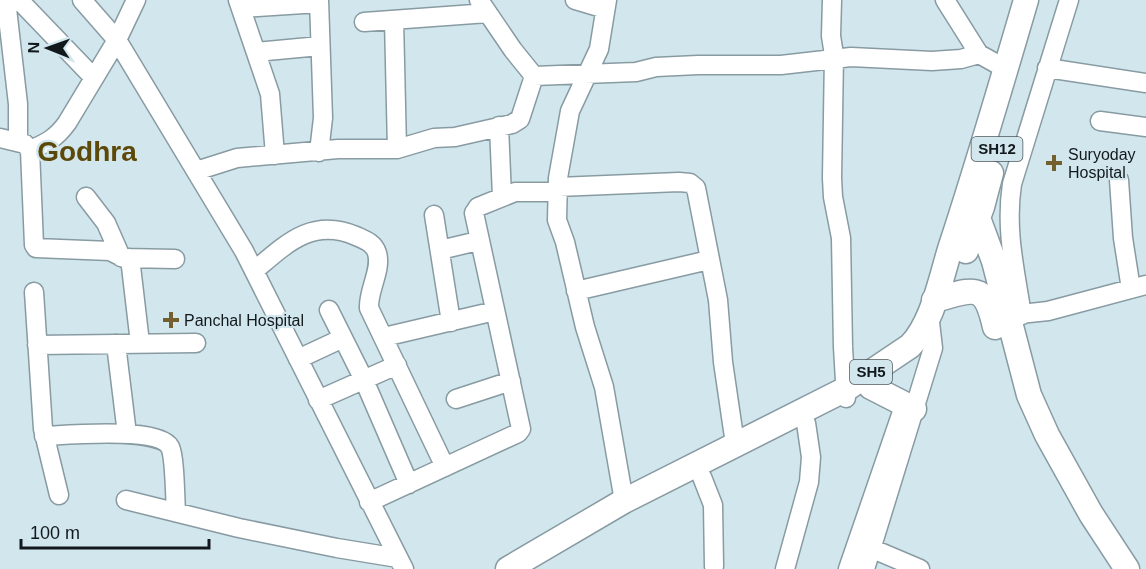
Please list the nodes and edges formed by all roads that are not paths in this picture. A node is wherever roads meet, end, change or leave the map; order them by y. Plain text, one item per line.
1 (6, 0) edge
2 (19, 0) edge
3 (82, 0) edge
4 (136, 0) edge
5 (575, 0) edge
6 (832, 0) edge
7 (945, 0) edge
8 (1026, 0) edge
9 (1038, 0) edge
10 (1069, 0) edge
11 (319, 2) edge
12 (240, 4) edge
13 (606, 4) edge
14 (484, 7) edge
15 (394, 20) junction
16 (364, 22) dead end
17 (117, 40) junction
18 (320, 46) junction
19 (256, 52) junction
20 (979, 54) junction
21 (834, 60) junction
22 (1047, 68) junction
23 (1006, 69) junction
24 (586, 74) junction
25 (534, 76) junction
26 (94, 78) junction
27 (1146, 83) edge
28 (1100, 121) dead end
29 (499, 126) junction
30 (1146, 128) edge
31 (0, 138) edge
32 (24, 146) junction
33 (397, 149) junction
34 (320, 152) junction
35 (275, 155) junction
36 (196, 171) junction
37 (1119, 180) dead end
38 (558, 189) junction
39 (86, 196) dead end
40 (502, 197) junction
41 (975, 210) junction
42 (1008, 213) junction
43 (434, 215) dead end
44 (478, 241) junction
45 (440, 250) junction
46 (126, 257) junction
47 (175, 259) dead end
48 (709, 260) junction
49 (254, 271) junction
50 (1139, 287) edge
51 (576, 291) junction
52 (34, 292) dead end
53 (329, 310) dead end
54 (495, 311) junction
55 (1014, 315) junction
56 (931, 321) junction
57 (451, 322) junction
58 (384, 337) junction
59 (343, 338) junction
60 (140, 343) junction
61 (196, 343) dead end
62 (116, 344) junction
63 (37, 345) junction
64 (298, 358) junction
65 (397, 365) junction
66 (364, 380) junction
67 (512, 381) junction
68 (870, 387) junction
69 (846, 394) junction
70 (456, 399) dead end
71 (318, 400) junction
72 (910, 407) junction
73 (806, 423) junction
74 (127, 434) junction
75 (44, 436) junction
76 (735, 444) junction
77 (445, 467) junction
78 (702, 477) junction
79 (409, 483) junction
80 (59, 495) dead end
81 (126, 500) dead end
82 (624, 501) junction
83 (369, 502) junction
84 (176, 512) junction
85 (864, 545) junction
86 (401, 563) edge
87 (714, 566) dead end
88 (508, 569) edge
89 (530, 569) edge
90 (785, 569) edge
91 (848, 569) edge
92 (865, 569) edge
93 (920, 569) edge
94 (1109, 569) edge
95 (1126, 569) edge

1 - 32 street
2 - 26 street
3 - 17 street
4 - 17 street
5 - 13 street
6 - 21 street
7 - 20 street
8 - 23 main road
9 - 41 main road, SH12
10 - 22 street
11 - 12 street
11 - 18 street
12 - 19 street
13 - 24 street
14 - 15 street
14 - 25 street
15 - 16 street
15 - 33 street
17 - 26 street
17 - 36 street
18 - 19 street
18 - 34 street
19 - 35 street
20 - 21 street
20 - 23 street
21 - 24 street
21 - 69 street
22 - 27 street
22 - 42 street
23 - 41 main road
24 - 25 street
24 - 38 street
25 - 29 street
26 - 32 street
28 - 30 street
29 - 33 street
29 - 40 street
31 - 32 street
32 - 46 street
33 - 34 street
34 - 35 street
35 - 36 street
36 - 49 street
37 - 50 street
38 - 40 street
38 - 48 street
38 - 51 street
39 - 46 street
40 - 44 street
41 - 42 street
41 - 55 main road
41 - 56 main road, SH12
42 - 55 street
43 - 45 street
44 - 45 street
44 - 54 street
45 - 57 street
46 - 47 street
46 - 60 street
48 - 51 street
48 - 76 street
49 - 58 street
49 - 64 street
50 - 55 street
51 - 82 street
52 - 63 street
53 - 59 street
54 - 57 street
54 - 67 street
55 - 95 main road
56 - 68 main road, SH5
56 - 69 main road, SH5
56 - 72 street
56 - 94 main road
57 - 58 street
58 - 65 street
59 - 64 street
59 - 66 street
60 - 61 street
60 - 62 street
62 - 63 street
62 - 74 street
63 - 75 street
64 - 71 street
65 - 66 street
65 - 77 street
66 - 71 street
66 - 79 street
67 - 70 street
67 - 77 street
68 - 69 main road, SH5
68 - 72 main road
69 - 73 main road, SH5
69 - 76 main road, SH5
71 - 83 street
72 - 85 street
73 - 78 main road, SH5
73 - 90 street
74 - 75 street
74 - 84 street
75 - 80 street
76 - 82 main road, SH5
77 - 79 street
78 - 87 street
78 - 89 main road, SH5
79 - 83 street
81 - 84 street
82 - 88 main road, SH5
83 - 86 street
84 - 86 street
85 - 91 street
85 - 92 street
85 - 93 street

